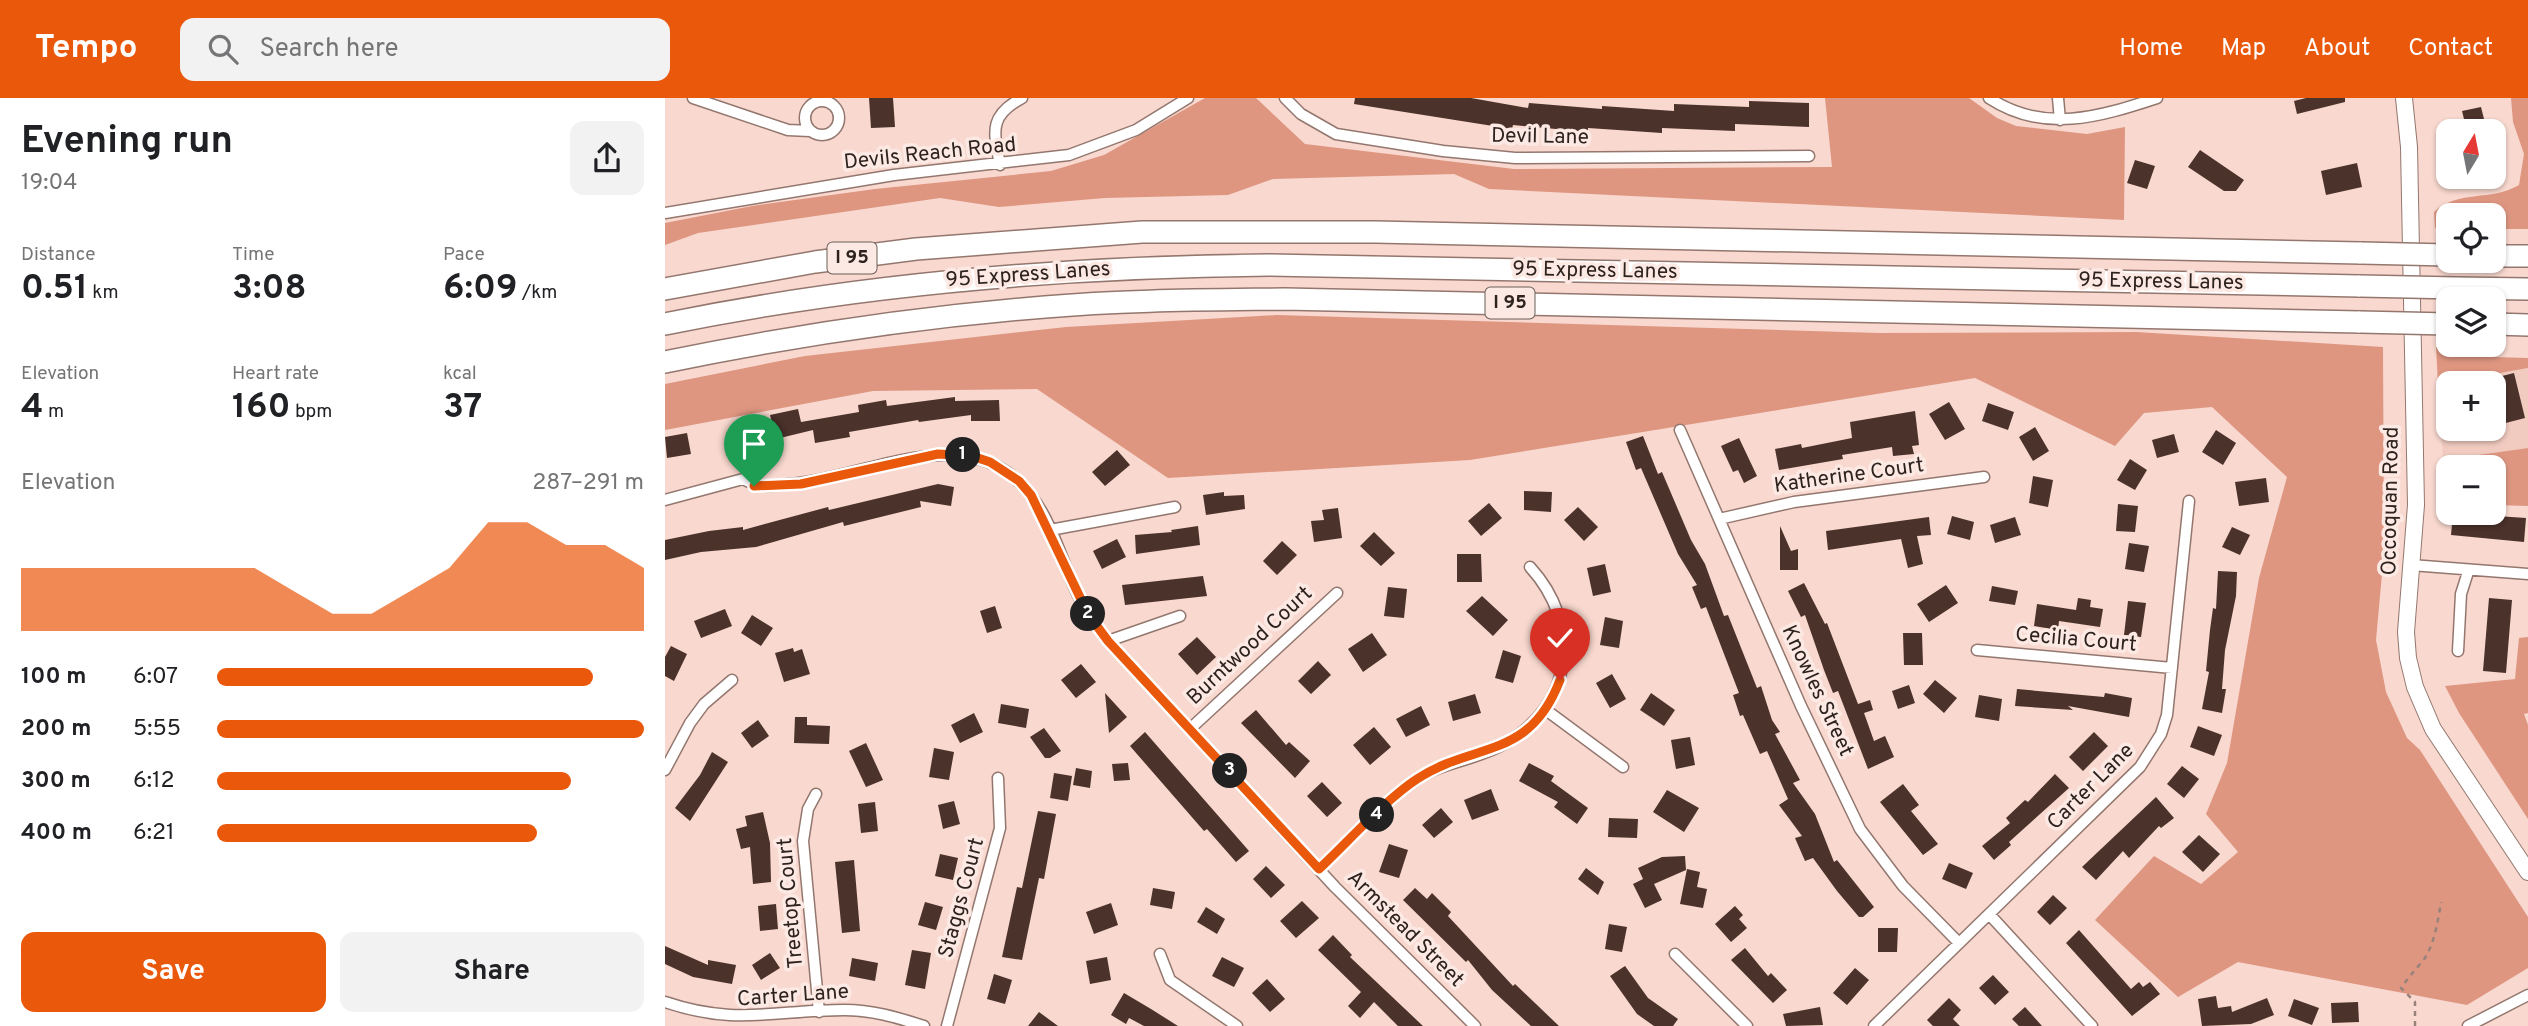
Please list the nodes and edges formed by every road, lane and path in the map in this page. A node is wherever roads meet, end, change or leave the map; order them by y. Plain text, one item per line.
1 (692, 98) edge
2 (1023, 98) edge
3 (1188, 98) edge
4 (1285, 98) edge
5 (1989, 98) edge
6 (2057, 98) edge
7 (2157, 98) edge
8 (2405, 98) edge
9 (2060, 120) junction
10 (810, 131) dead end
11 (1809, 156) dead end
12 (1000, 165) junction
13 (665, 212) edge
14 (2436, 255) edge
15 (2506, 256) edge
16 (2528, 256) edge
17 (665, 289) edge
18 (2528, 289) edge
19 (665, 324) edge
20 (2436, 324) edge
21 (2506, 324) edge
22 (2528, 325) edge
23 (665, 362) edge
24 (1681, 430) dead end
25 (1984, 477) dead end
26 (665, 500) edge
27 (2189, 501) dead end
28 (1175, 507) dead end
29 (1719, 519) junction
30 (1051, 530) junction
31 (2411, 565) junction
32 (1530, 567) dead end
33 (2467, 572) junction
34 (2528, 574) edge
35 (1336, 593) dead end
36 (1180, 617) dead end
37 (1108, 641) junction
38 (1977, 650) dead end
39 (2458, 651) dead end
40 (2172, 668) junction
41 (732, 680) dead end
42 (1546, 710) junction
43 (1191, 728) junction
44 (1623, 767) dead end
45 (665, 770) edge
46 (997, 778) dead end
47 (816, 794) dead end
48 (1319, 869) junction
49 (2528, 872) edge
50 (2441, 902) dead end
51 (1989, 915) junction
52 (1959, 943) junction
53 (1160, 954) dead end
54 (1675, 954) dead end
55 (2528, 995) edge
56 (665, 1002) edge
57 (819, 1012) junction
58 (924, 1026) edge
59 (947, 1026) edge
60 (1237, 1026) edge
61 (1475, 1026) edge
62 (1748, 1026) edge
63 (1874, 1026) edge
64 (2092, 1026) edge
65 (2415, 1026) edge
66 (2468, 1026) edge

1 - 10 street
2 - 12 street
3 - 12 street, Devils Reach Road
4 - 11 street, Devil Lane
5 - 9 street
6 - 9 street
7 - 9 street
8 - 31 main road, Occoquan Road
12 - 13 street, Devils Reach Road
14 - 17 highway, I 95, bridge
15 - 16 highway
18 - 19 highway, 95 Express Lanes, bridge
20 - 23 highway, I 95, bridge
21 - 22 highway
24 - 29 street, Knowles Street
25 - 29 street, Katherine Court
26 - 30 street, Armstead Street
27 - 40 street, Carter Lane
28 - 30 street
29 - 52 street, Knowles Street
30 - 37 street, Armstead Street
31 - 33 street
31 - 49 main road, Occoquan Road
32 - 42 street
33 - 34 street
33 - 39 street
35 - 43 street, Burntwood Court
36 - 37 street
37 - 43 street, Armstead Street
38 - 40 street, Cecilia Court
40 - 51 street, Carter Lane
41 - 45 street
42 - 44 street
42 - 48 street
43 - 48 street, Armstead Street
46 - 59 street, Staggs Court
47 - 57 street, Treetop Court
48 - 61 street, Armstead Street
50 - 65 path
51 - 52 street, Carter Lane
51 - 64 street
52 - 63 street, Carter Lane
53 - 60 street
54 - 62 street
55 - 66 street
56 - 57 street, Carter Lane
57 - 58 street, Carter Lane

